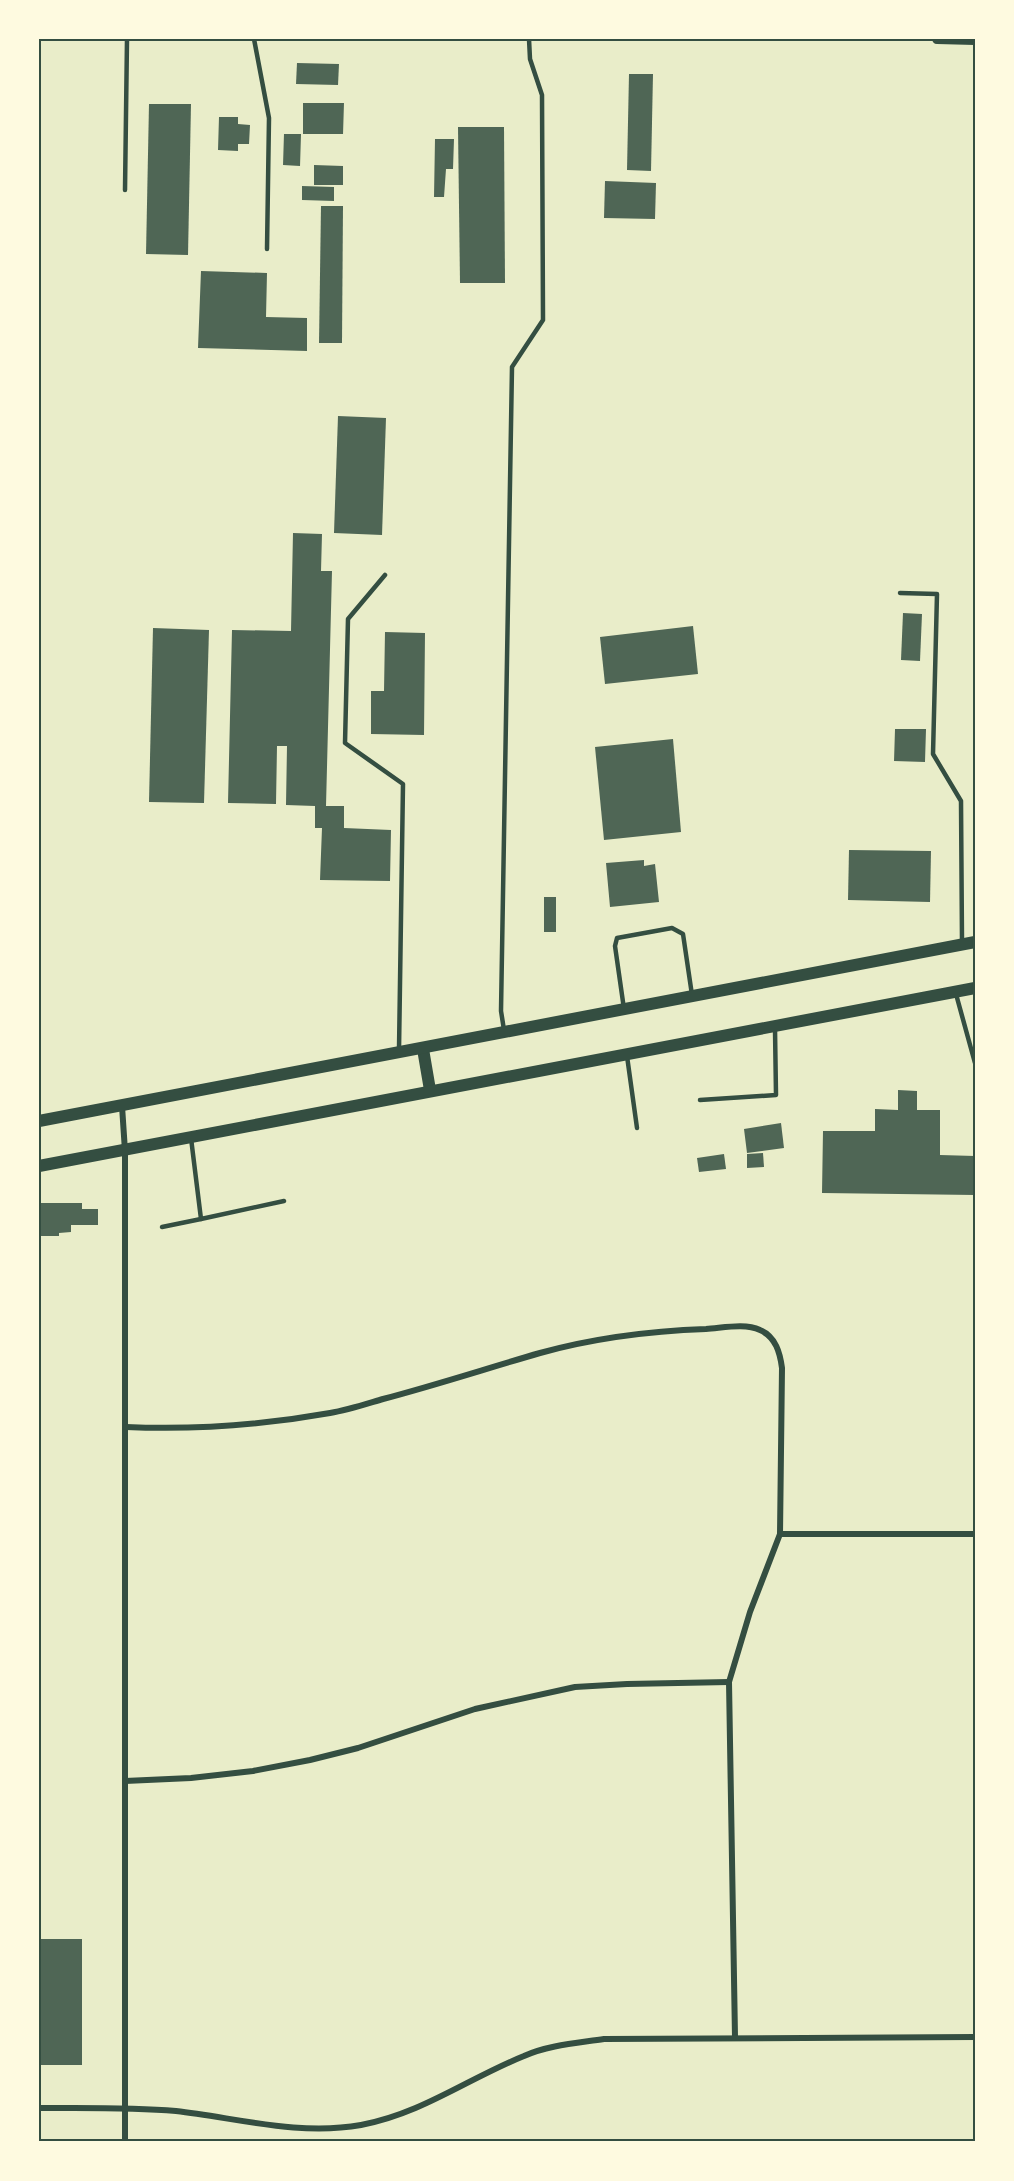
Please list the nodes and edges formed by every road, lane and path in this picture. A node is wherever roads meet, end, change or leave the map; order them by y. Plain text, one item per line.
1 (127, 39) edge
2 (254, 39) edge
3 (529, 39) edge
4 (937, 39) edge
5 (975, 40) edge
6 (125, 190) dead end
7 (267, 249) dead end
8 (385, 575) dead end
9 (900, 593) dead end
10 (975, 942) edge
11 (962, 945) junction
12 (975, 988) edge
13 (956, 991) junction
14 (692, 997) junction
15 (624, 1010) junction
16 (775, 1026) junction
17 (505, 1033) junction
18 (423, 1049) junction
19 (399, 1053) junction
20 (627, 1054) junction
21 (975, 1063) edge
22 (430, 1090) junction
23 (700, 1100) dead end
24 (122, 1106) junction
25 (39, 1121) edge
26 (637, 1128) dead end
27 (191, 1138) junction
28 (125, 1151) junction
29 (39, 1166) edge
30 (284, 1201) dead end
31 (201, 1219) junction
32 (162, 1227) dead end
33 (126, 1427) junction
34 (780, 1534) junction
35 (975, 1534) edge
36 (729, 1682) junction
37 (125, 1780) junction
38 (735, 2037) junction
39 (975, 2037) edge
40 (39, 2108) edge
41 (125, 2109) junction
42 (125, 2142) edge

1 - 6 lane
2 - 7 lane
3 - 17 lane
4 - 5 street
8 - 19 lane
9 - 11 lane
10 - 11 main road
11 - 14 main road
12 - 13 main road
13 - 16 main road
13 - 21 lane
14 - 15 main road
14 - 15 lane
15 - 17 main road
16 - 20 main road
16 - 23 lane
17 - 18 main road
18 - 19 main road
18 - 22 main road
19 - 24 main road
20 - 22 main road
20 - 26 lane
22 - 27 main road
24 - 25 main road
24 - 28 street
27 - 28 main road
27 - 31 lane
28 - 29 main road
28 - 33 street
30 - 31 lane
31 - 32 lane
33 - 34 street
33 - 37 street
34 - 35 street
34 - 36 street
36 - 37 street
36 - 38 street
37 - 41 street
38 - 39 street
38 - 41 street
40 - 41 street
41 - 42 street

